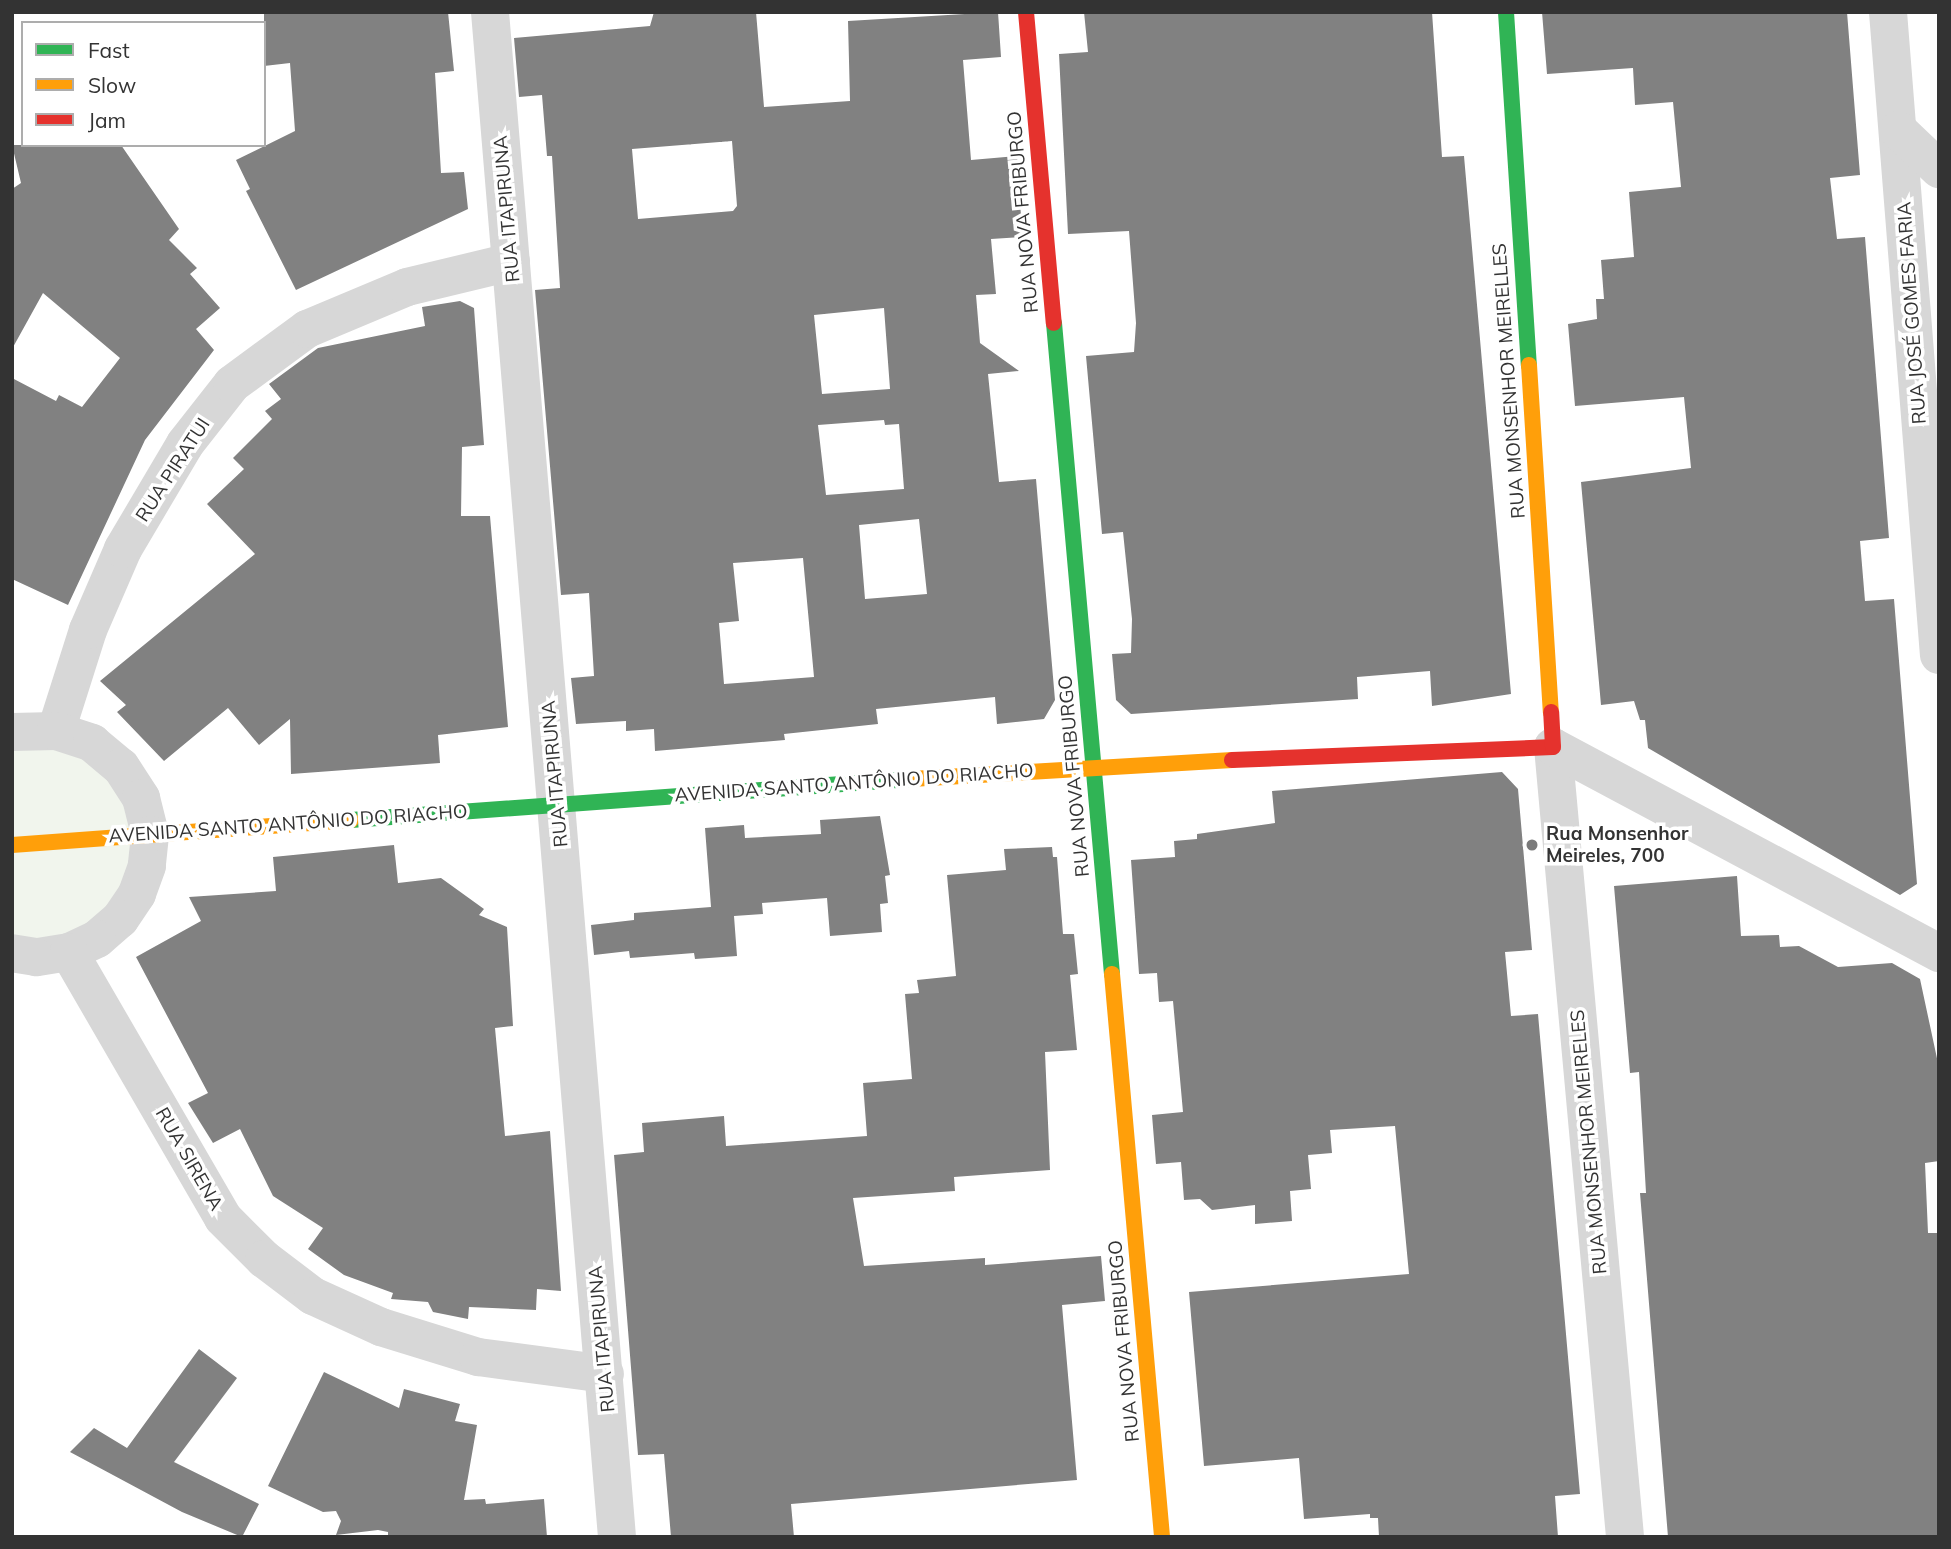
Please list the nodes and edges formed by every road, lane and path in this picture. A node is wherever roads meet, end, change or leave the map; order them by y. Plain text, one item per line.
1 (490, 12) edge
2 (1026, 12) edge
3 (1506, 12) edge
4 (1888, 12) edge
5 (1898, 130) junction
6 (1939, 169) edge
7 (511, 262) junction
8 (1939, 655) edge
9 (56, 731) junction
10 (12, 732) edge
11 (1553, 747) junction
12 (1094, 766) junction
13 (557, 804) junction
14 (150, 835) junction
15 (12, 845) edge
16 (69, 952) junction
17 (12, 953) edge
18 (1939, 953) edge
19 (605, 1374) junction
20 (617, 1537) edge
21 (1162, 1537) edge
22 (1625, 1537) edge

1 - 7 street, RUA ITAPIRUNA
2 - 12 street, RUA NOVA FRIBURGO
3 - 11 street, RUA MONSENHOR MEIRELLES
4 - 5 street, RUA JOSÉ GOMES FARIA
5 - 6 street
5 - 8 street, RUA JOSÉ GOMES FARIA
7 - 9 street, RUA PIRATUI
7 - 13 street, RUA ITAPIRUNA
9 - 10 street
9 - 14 street
11 - 12 street, AVENIDA SANTO ANTÔNIO DO RIACHO
11 - 18 street
11 - 22 street, RUA MONSENHOR MEIRELES
12 - 13 street, AVENIDA SANTO ANTÔNIO DO RIACHO
12 - 21 street, RUA NOVA FRIBURGO
13 - 14 street, AVENIDA SANTO ANTÔNIO DO RIACHO
13 - 19 street, RUA ITAPIRUNA
14 - 15 street, AVENIDA SANTO ANTÔNIO DO RIACHO
14 - 16 street
16 - 17 street
16 - 19 street, RUA SIRENA
19 - 20 street, RUA ITAPIRUNA

